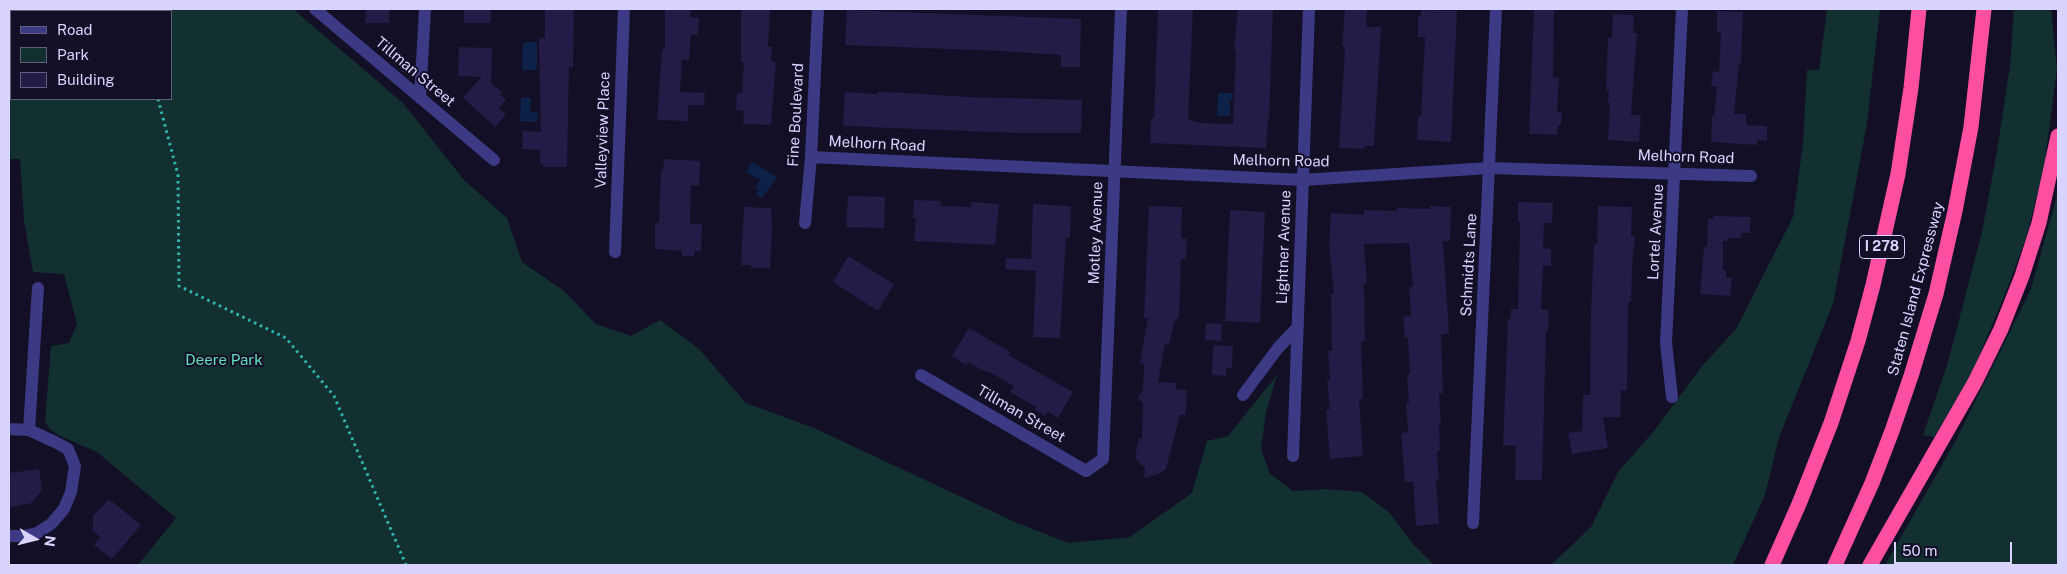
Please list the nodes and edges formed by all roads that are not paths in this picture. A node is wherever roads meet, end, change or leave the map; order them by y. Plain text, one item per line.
1 (316, 9) edge
2 (425, 9) edge
3 (624, 9) edge
4 (818, 9) edge
5 (1121, 9) edge
6 (1309, 9) edge
7 (1496, 9) edge
8 (1682, 9) edge
9 (1918, 9) edge
10 (1984, 9) edge
11 (420, 98) junction
12 (2058, 136) edge
13 (811, 157) junction
14 (494, 160) dead end
15 (1490, 168) junction
16 (1114, 171) junction
17 (1675, 173) junction
18 (1751, 176) dead end
19 (1303, 180) junction
20 (805, 223) dead end
21 (615, 252) dead end
22 (38, 288) dead end
23 (1298, 327) junction
24 (921, 375) dead end
25 (1243, 395) dead end
26 (1672, 397) dead end
27 (9, 429) edge
28 (29, 430) junction
29 (1293, 456) dead end
30 (1103, 458) joint
31 (1473, 523) dead end
32 (9, 536) edge
33 (1772, 565) edge
34 (1835, 565) edge
35 (1870, 565) edge

1 - 11 street, Tillman Street
2 - 11 street
3 - 21 street, Valleyview Place
4 - 13 street, Fine Boulevard
5 - 16 street, Motley Avenue
6 - 19 street, Lightner Avenue
7 - 15 street, Schmidts Lane
8 - 17 street, Lortel Avenue
9 - 33 highway, I 278
10 - 34 highway, Staten Island Expressway
11 - 14 street, Tillman Street
12 - 35 highway
13 - 16 street, Melhorn Road
13 - 20 street, Fine Boulevard
15 - 17 street, Melhorn Road
15 - 19 street, Melhorn Road
15 - 31 street, Schmidts Lane
16 - 19 street, Melhorn Road
16 - 30 street, Motley Avenue
17 - 18 street, Melhorn Road
17 - 26 street, Lortel Avenue
19 - 23 street, Lightner Avenue
22 - 28 street
23 - 25 street
23 - 29 street, Lightner Avenue
24 - 30 street, Tillman Street
27 - 28 street
28 - 32 street

